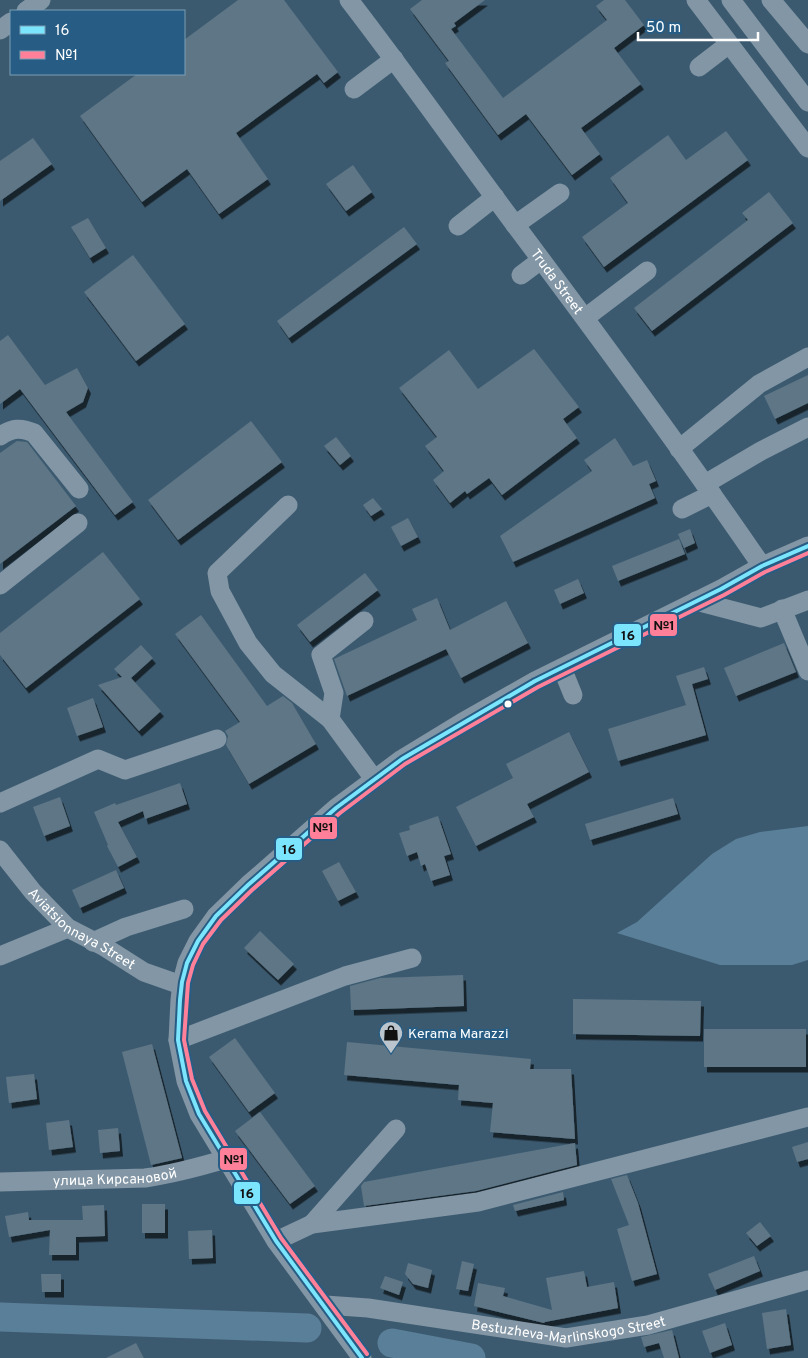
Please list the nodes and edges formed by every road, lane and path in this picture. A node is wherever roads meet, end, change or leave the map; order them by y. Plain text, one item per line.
1 (41, 0) edge
2 (349, 0) edge
3 (696, 0) edge
4 (731, 0) edge
5 (771, 0) edge
6 (27, 10) edge
7 (729, 44) junction
8 (808, 44) edge
9 (394, 60) junction
10 (699, 67) dead end
11 (354, 89) dead end
12 (808, 102) edge
13 (808, 148) edge
14 (560, 193) dead end
15 (495, 197) junction
16 (515, 225) junction
17 (458, 226) dead end
18 (542, 260) junction
19 (647, 271) dead end
20 (521, 275) dead end
21 (585, 318) junction
22 (808, 357) edge
23 (808, 427) edge
24 (0, 436) edge
25 (680, 449) junction
26 (79, 489) dead end
27 (708, 489) junction
28 (288, 505) dead end
29 (682, 509) dead end
30 (78, 522) dead end
31 (808, 546) edge
32 (762, 566) junction
33 (0, 585) edge
34 (808, 600) edge
35 (696, 601) junction
36 (782, 609) junction
37 (364, 621) dead end
38 (562, 668) junction
39 (808, 671) edge
40 (574, 695) dead end
41 (330, 719) junction
42 (217, 738) dead end
43 (374, 779) junction
44 (0, 802) edge
45 (0, 850) edge
46 (184, 909) dead end
47 (68, 928) junction
48 (94, 942) junction
49 (0, 956) edge
50 (412, 958) dead end
51 (182, 985) junction
52 (178, 1040) junction
53 (808, 1118) edge
54 (396, 1129) dead end
55 (226, 1158) junction
56 (0, 1182) edge
57 (312, 1224) junction
58 (276, 1241) junction
59 (808, 1280) edge
60 (325, 1305) junction
61 (362, 1358) edge

1 - 6 street
2 - 9 street, Truda Street
3 - 7 street
4 - 12 street
5 - 8 street
7 - 10 street
7 - 13 street
9 - 11 street
9 - 15 street, Truda Street
14 - 16 street
15 - 16 street, Truda Street
15 - 17 street
16 - 18 street, Truda Street
18 - 20 street
18 - 21 street, Truda Street
19 - 21 street
21 - 25 street, Truda Street
22 - 25 street
23 - 27 street
24 - 26 street
25 - 27 street, Truda Street
27 - 29 street
27 - 32 street, Truda Street
28 - 41 street
30 - 33 street
31 - 32 street
32 - 35 street
34 - 36 street
35 - 36 street
35 - 38 street
36 - 39 street
37 - 41 street
38 - 40 street
38 - 43 street
41 - 43 street
42 - 44 street
43 - 51 street
45 - 47 street, Aviatsionnaya Street
46 - 48 street
47 - 48 street, Aviatsionnaya Street
47 - 49 street
48 - 51 street, Aviatsionnaya Street
50 - 52 street
51 - 52 street
52 - 55 street
53 - 57 street
54 - 57 street
55 - 56 street, улица Кирсановой
55 - 58 street
57 - 58 street
58 - 60 street
59 - 60 street, Bestuzheva-Marlinskogo Street
60 - 61 street

